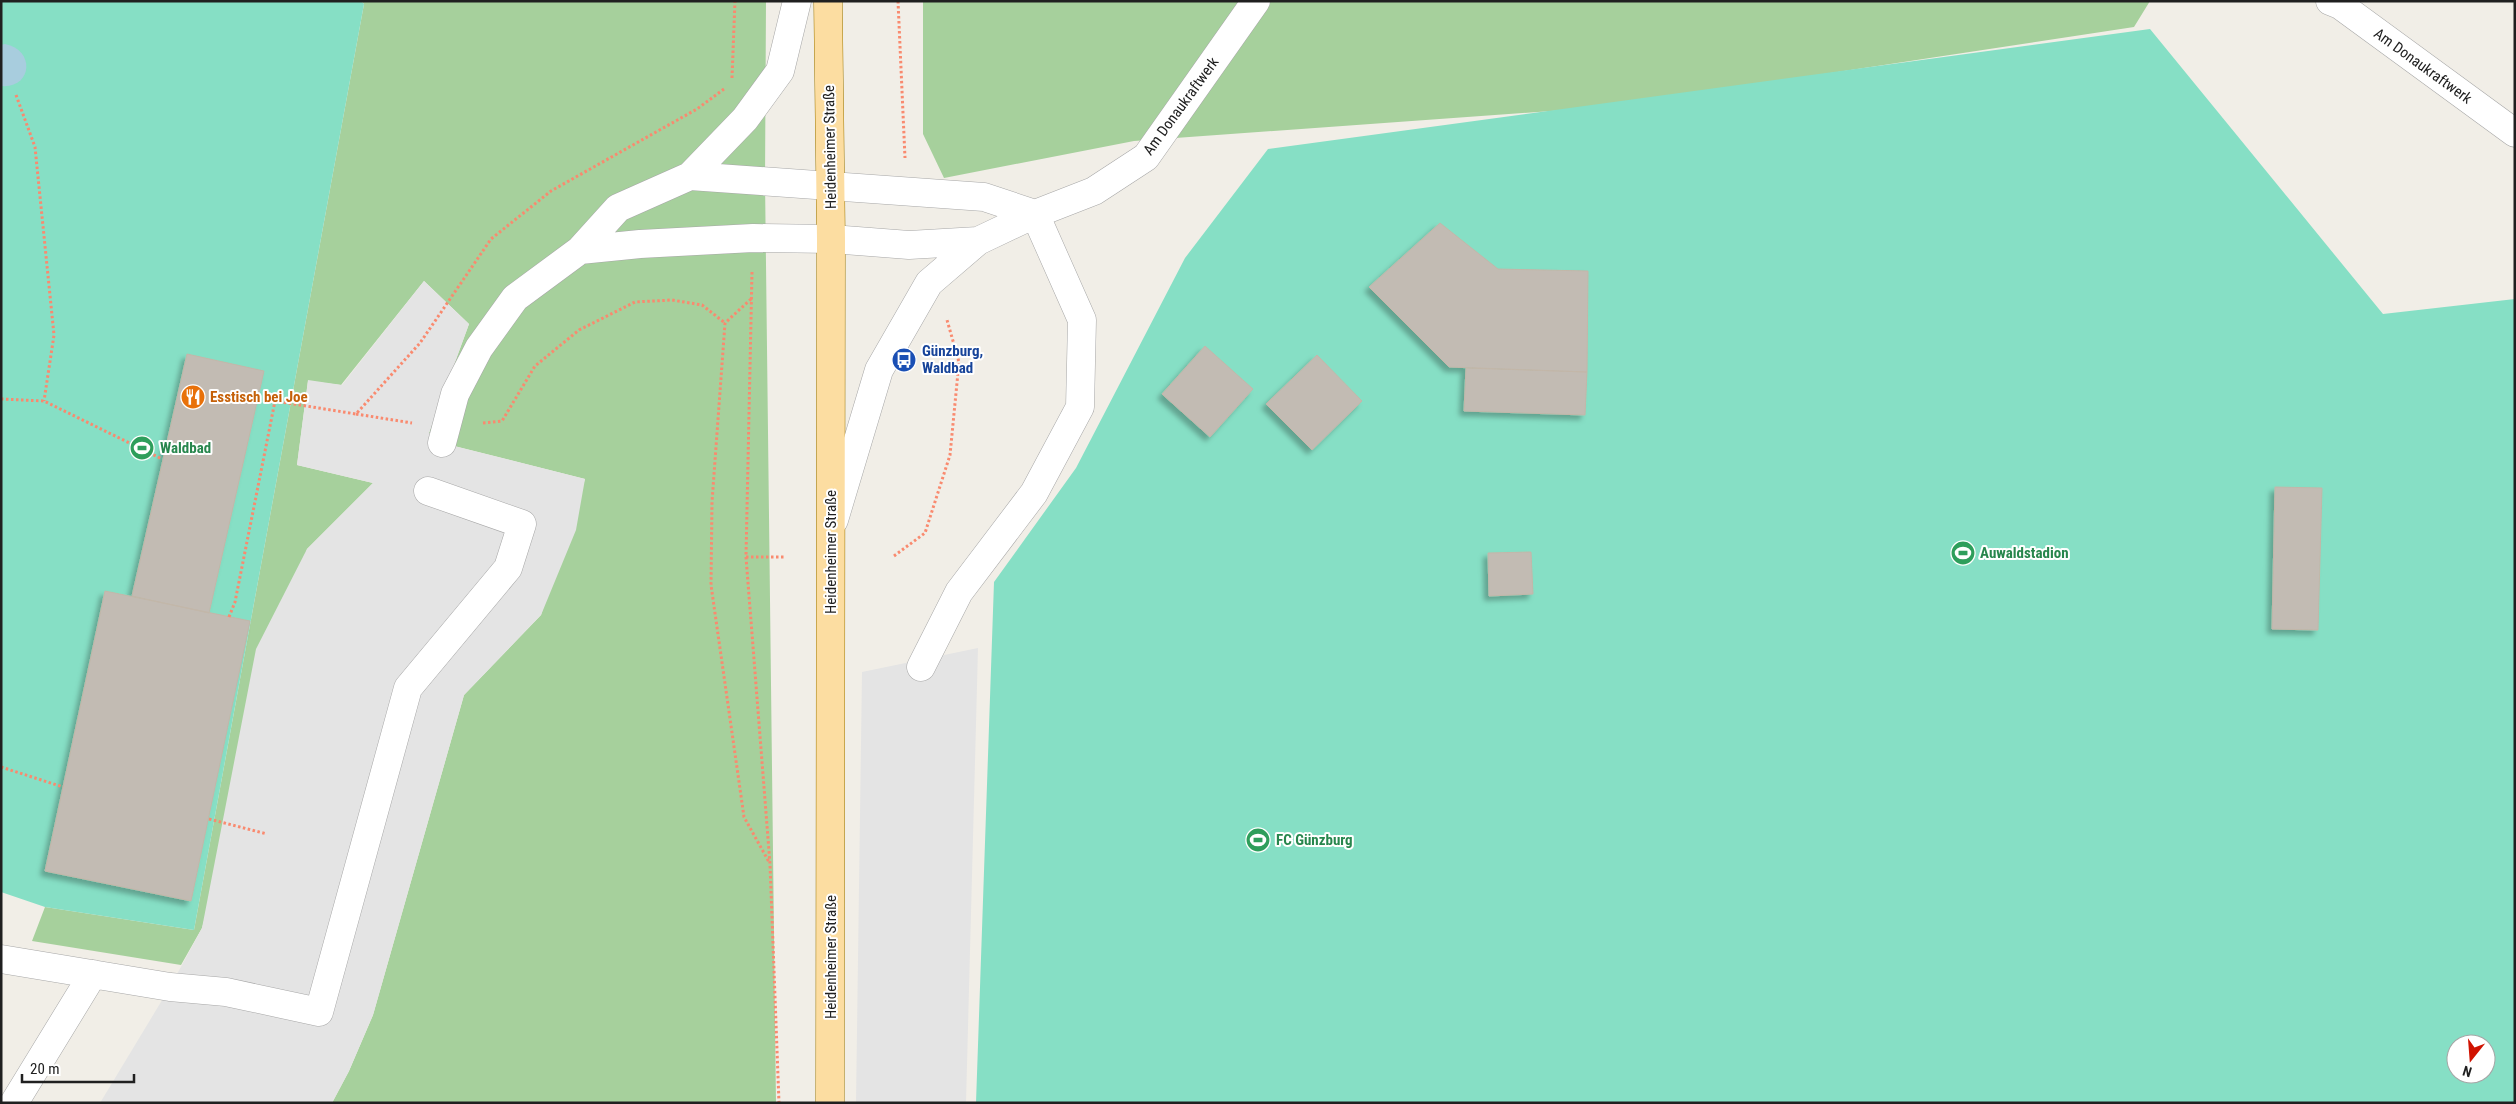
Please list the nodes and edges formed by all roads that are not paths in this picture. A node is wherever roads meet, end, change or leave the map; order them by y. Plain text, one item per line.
1 (797, 1) edge
2 (828, 1) edge
3 (1256, 1) edge
4 (2330, 1) edge
5 (2515, 133) edge
6 (690, 176) junction
7 (830, 186) junction
8 (1035, 214) junction
9 (831, 239) junction
10 (978, 241) junction
11 (580, 250) junction
12 (443, 435) road end
13 (428, 491) dead end
14 (831, 528) junction
15 (921, 667) dead end
16 (1, 959) edge
17 (93, 974) junction
18 (14, 1103) edge
19 (830, 1103) edge

1 - 6 street
2 - 7 main road, Heidenheimer Straße
3 - 8 street, Am Donaukraftwerk
4 - 5 street, Am Donaukraftwerk
6 - 7 street
6 - 11 street
7 - 8 street
7 - 9 main road, Heidenheimer Straße
8 - 10 street, Am Donaukraftwerk
8 - 15 street
9 - 10 street, Am Donaukraftwerk
9 - 11 street, Am Donaukraftwerk
9 - 14 main road, Heidenheimer Straße
10 - 14 street
11 - 12 street
13 - 17 street
14 - 19 main road, Heidenheimer Straße
16 - 17 street
17 - 18 street

